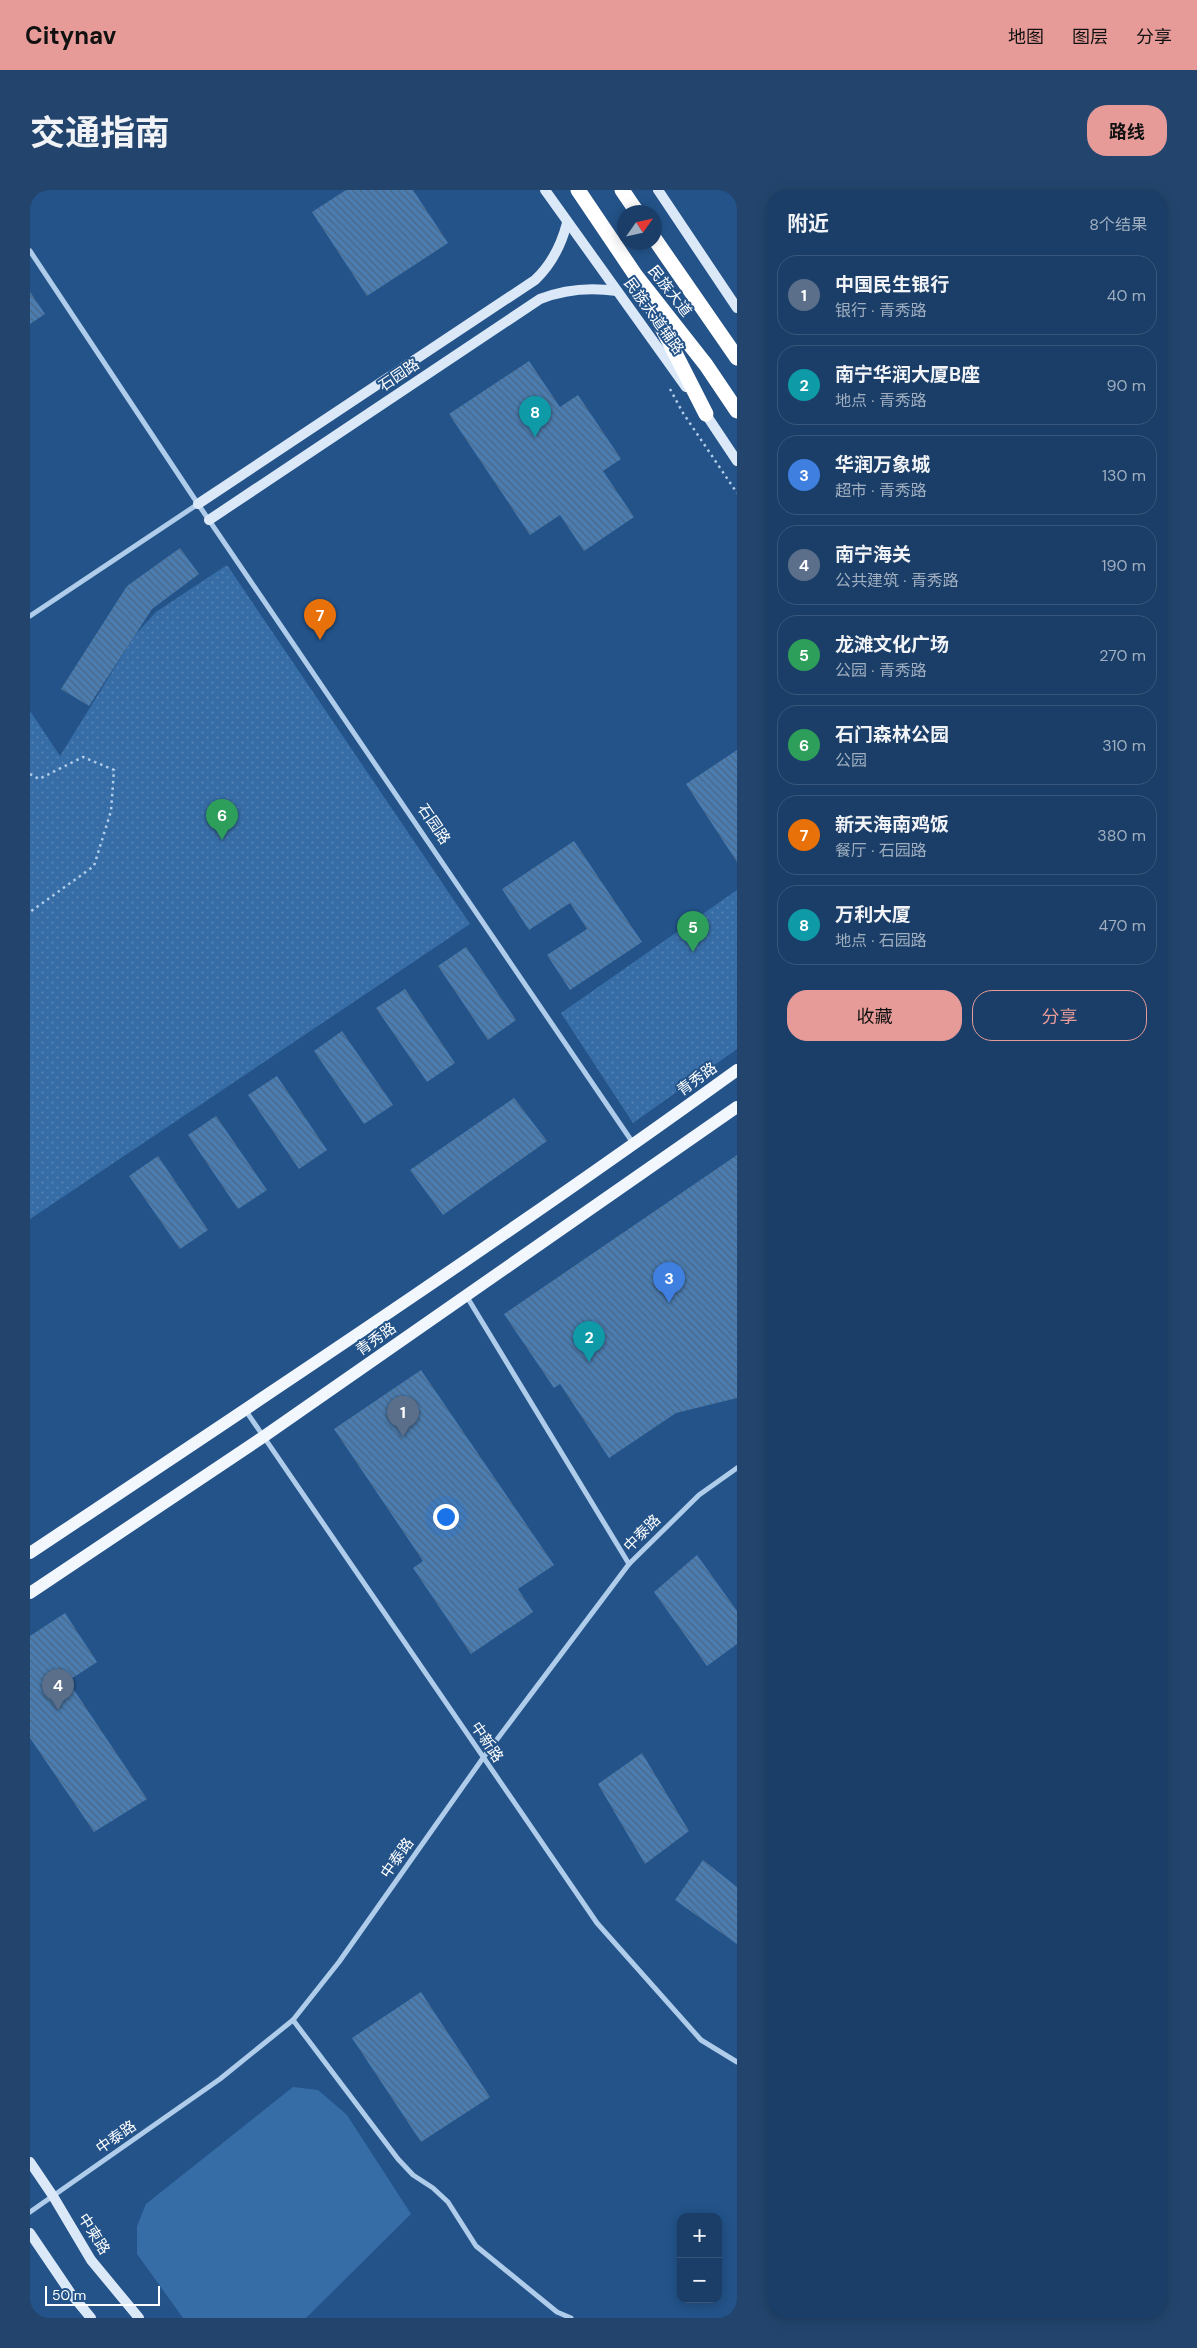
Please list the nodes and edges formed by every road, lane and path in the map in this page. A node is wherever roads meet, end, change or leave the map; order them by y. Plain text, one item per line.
1 (545, 190) edge
2 (578, 190) edge
3 (622, 190) edge
4 (658, 190) edge
5 (632, 205) edge
6 (567, 223) junction
7 (662, 250) edge
8 (30, 251) edge
9 (636, 276) junction
10 (617, 291) junction
11 (737, 308) edge
12 (737, 358) edge
13 (737, 411) edge
14 (706, 414) junction
15 (737, 460) edge
16 (198, 504) junction
17 (209, 520) junction
18 (30, 616) edge
19 (30, 774) edge
20 (30, 912) edge
21 (737, 1070) edge
22 (737, 1107) edge
23 (634, 1145) junction
24 (466, 1296) junction
25 (245, 1410) junction
26 (263, 1437) junction
27 (737, 1468) edge
28 (30, 1554) edge
29 (629, 1564) junction
30 (30, 1593) edge
31 (483, 1758) junction
32 (292, 2020) junction
33 (737, 2062) edge
34 (30, 2162) edge
35 (53, 2196) junction
36 (30, 2212) edge
37 (30, 2233) edge
38 (91, 2318) edge
39 (139, 2318) edge
40 (571, 2318) edge

1 - 6 street, 民族大道辅路
2 - 9 highway, 民族大道
3 - 5 highway
4 - 11 street
6 - 10 street, 民族大道辅路
6 - 16 street, 石园路
7 - 12 highway, 民族大道
8 - 16 street, 石园路
9 - 13 highway, 民族大道
9 - 14 highway
10 - 14 street, 民族大道辅路
10 - 17 street, 石园路
14 - 15 street, 民族大道辅路
16 - 17 street, 石园路
16 - 18 street
17 - 23 street, 石园路
19 - 20 path
21 - 23 main road, 青秀路
22 - 24 main road, 青秀路
23 - 25 main road, 青秀路
24 - 26 main road, 青秀路
24 - 29 street
25 - 26 street, 中新路
25 - 28 main road, 青秀路
26 - 30 main road, 青秀路
26 - 31 street, 中新路
27 - 29 street, 中泰路
29 - 31 street, 中泰路
31 - 32 street, 中泰路
31 - 33 street, 中新路
32 - 35 street, 中泰路
32 - 40 street
34 - 35 street, 中柬路
35 - 36 street, 中泰路
35 - 39 street, 中柬路
37 - 38 street

